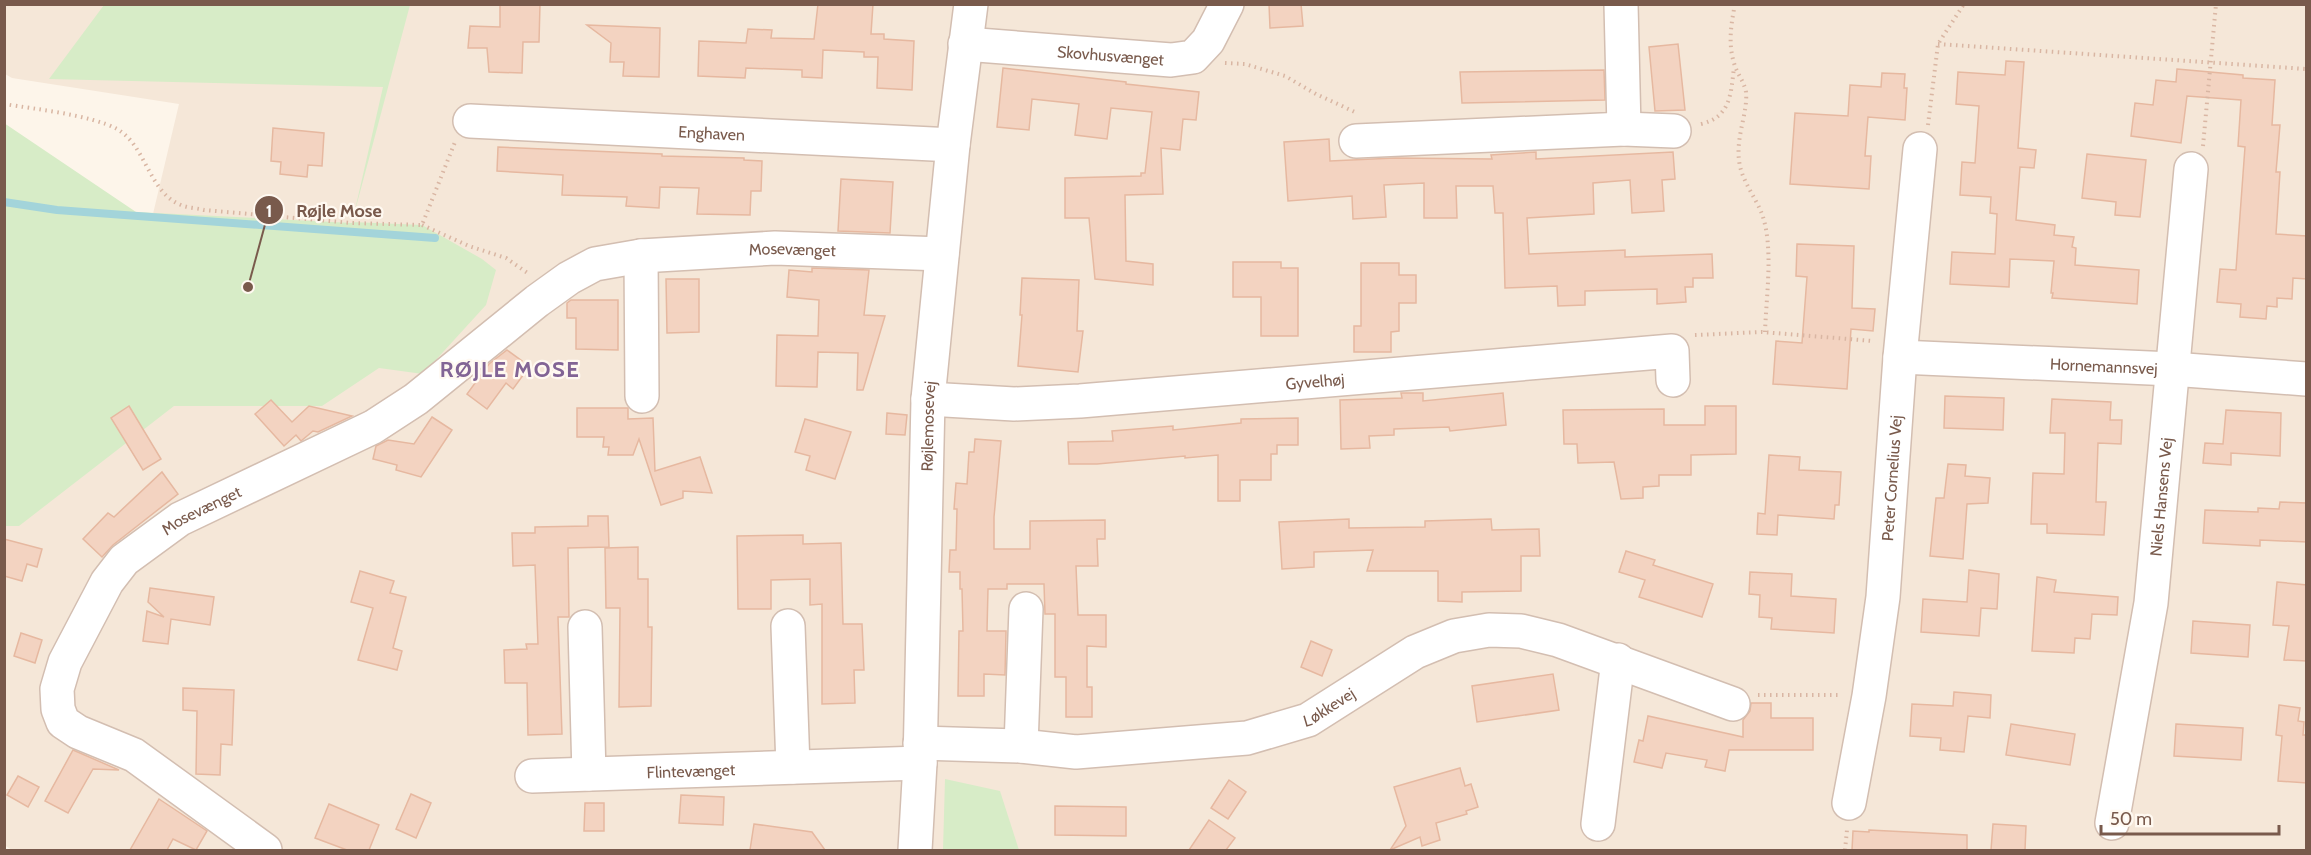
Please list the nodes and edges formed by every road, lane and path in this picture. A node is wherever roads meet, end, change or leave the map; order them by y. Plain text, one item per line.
1 (971, 4) edge
2 (1227, 4) edge
3 (1621, 4) edge
4 (1734, 4) edge
5 (1964, 4) edge
6 (2216, 4) edge
7 (965, 44) junction
8 (1938, 44) junction
9 (1203, 46) junction
10 (2212, 63) junction
11 (1734, 66) junction
12 (2307, 69) edge
13 (4, 104) edge
14 (470, 122) joint
15 (1624, 129) junction
16 (1674, 131) joint
17 (1388, 140) junction
18 (1356, 141) dead end
19 (953, 145) junction
20 (1920, 149) joint
21 (2191, 169) joint
22 (422, 225) junction
23 (942, 254) junction
24 (641, 256) junction
25 (537, 302) junction
26 (1765, 333) junction
27 (1900, 357) junction
28 (1672, 365) joint
29 (2172, 369) junction
30 (2307, 379) edge
31 (642, 396) dead end
32 (928, 399) junction
33 (1026, 609) dead end
34 (788, 626) dead end
35 (585, 627) dead end
36 (1618, 660) junction
37 (1869, 696) junction
38 (1732, 704) joint
39 (1021, 746) junction
40 (920, 753) junction
41 (793, 767) junction
42 (589, 774) junction
43 (532, 776) dead end
44 (1849, 803) dead end
45 (1598, 824) dead end
46 (2112, 824) dead end
47 (265, 850) edge
48 (915, 850) edge

1 - 7 street, Røjlemosevej
2 - 9 street
3 - 15 street
4 - 11 path
5 - 8 path
6 - 10 path
7 - 9 street, Skovhusvænget
7 - 19 street, Røjlemosevej
8 - 10 path
8 - 20 path
9 - 17 path
10 - 12 path
10 - 21 path
11 - 16 path
11 - 26 path
13 - 22 path
14 - 19 street, Enghaven
14 - 22 path
15 - 16 street
15 - 17 street
17 - 18 street
19 - 23 street, Røjlemosevej
20 - 27 street, Peter Cornelius Vej
21 - 29 street, Niels Hansens Vej
22 - 25 path
23 - 24 street, Mosevænget
23 - 32 street, Røjlemosevej
24 - 25 street, Mosevænget
24 - 31 street
25 - 47 street, Mosevænget
26 - 27 path
26 - 28 path
27 - 29 street, Hornemannsvej
27 - 37 street, Peter Cornelius Vej
28 - 32 street, Gyvelhøj
29 - 30 street, Hornemannsvej
29 - 46 street, Niels Hansens Vej
32 - 40 street, Røjlemosevej
33 - 39 street
34 - 41 street
35 - 42 street
36 - 38 street, Løkkevej
36 - 39 street, Løkkevej
36 - 45 street
37 - 38 path
37 - 44 street, Peter Cornelius Vej
39 - 40 street, Løkkevej
40 - 41 street, Flintevænget
40 - 48 street, Røjlemosevej
41 - 42 street, Flintevænget
42 - 43 street, Flintevænget

